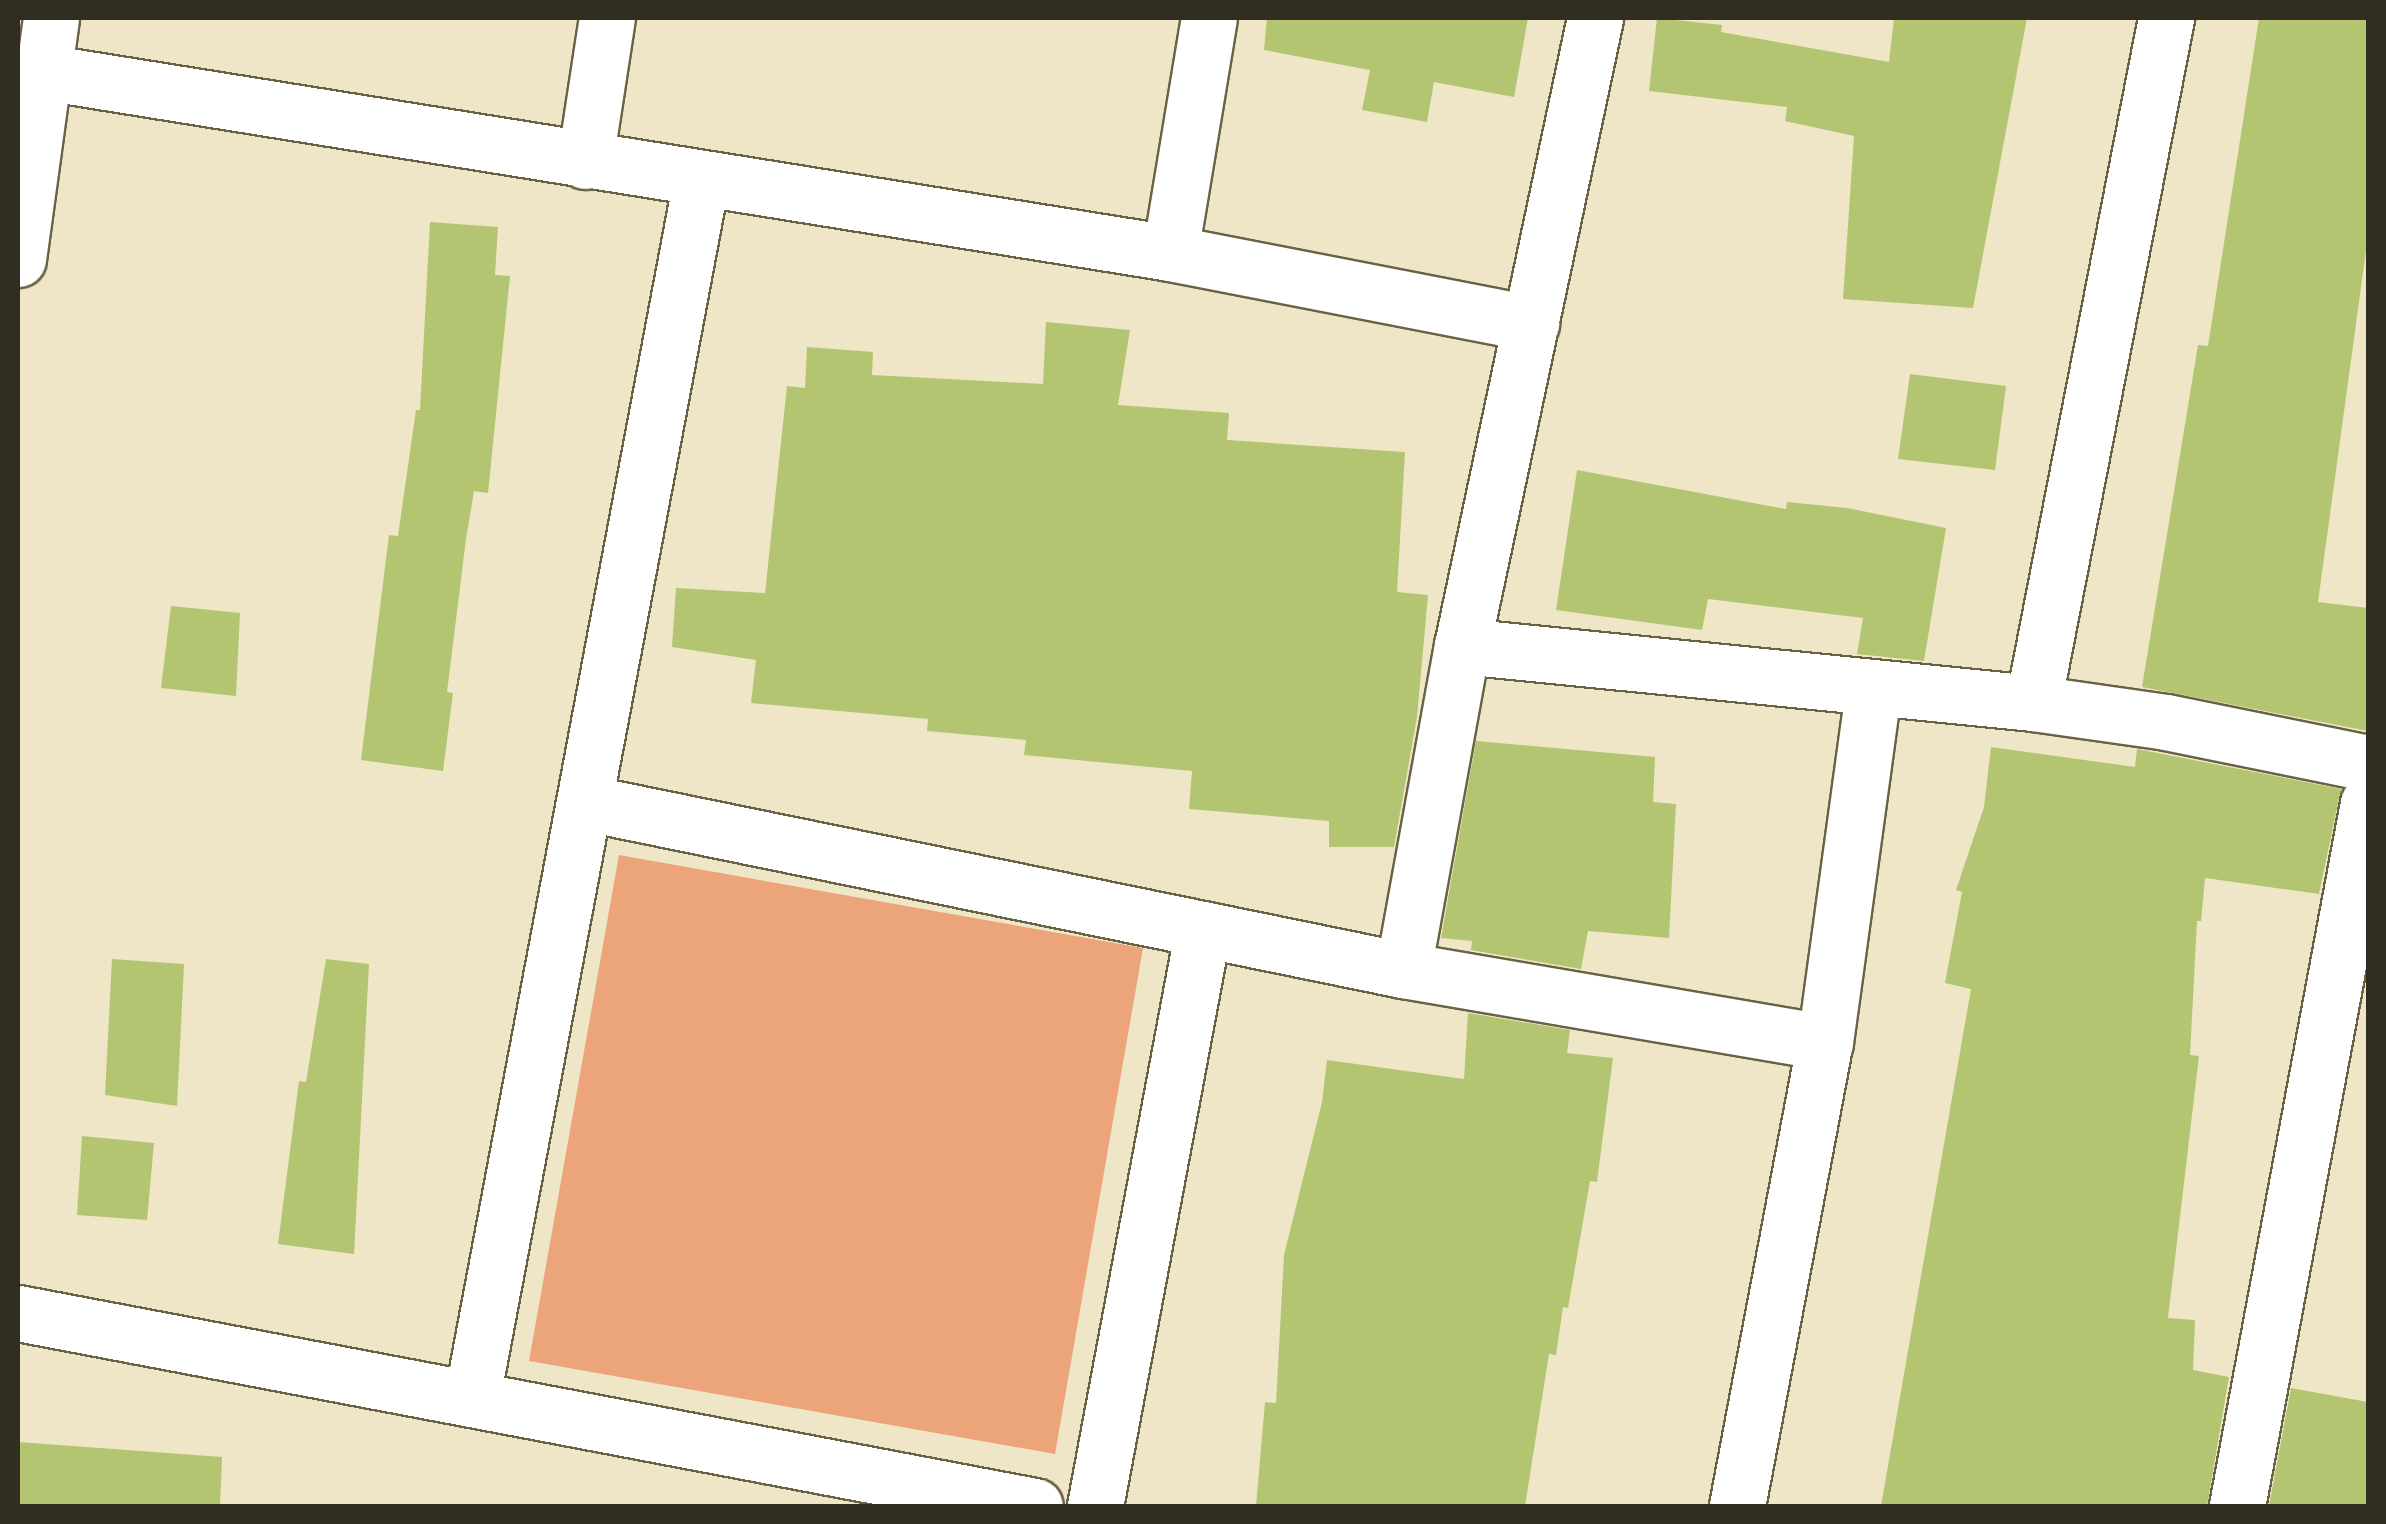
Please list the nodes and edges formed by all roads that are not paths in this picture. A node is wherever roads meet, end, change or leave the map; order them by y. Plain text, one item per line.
1 (51, 18) edge
2 (607, 18) edge
3 (1209, 18) edge
4 (1595, 18) edge
5 (2166, 18) edge
6 (44, 72) junction
7 (586, 161) junction
8 (701, 180) junction
9 (1170, 253) junction
10 (18, 258) edge
11 (1531, 322) junction
12 (1462, 646) junction
13 (1873, 690) junction
14 (2033, 704) junction
15 (2368, 763) edge
16 (586, 803) junction
17 (2368, 803) edge
18 (1203, 929) junction
19 (1403, 970) junction
20 (1825, 1042) junction
21 (18, 1313) edge
22 (472, 1397) junction
23 (1034, 1506) edge
24 (1095, 1506) edge
25 (1737, 1506) edge
26 (2237, 1506) edge

1 - 6 street
2 - 7 street
3 - 9 street
4 - 11 street
5 - 14 street
6 - 7 street
6 - 10 street
7 - 8 street
8 - 9 street
8 - 16 street
9 - 11 street
11 - 12 street
12 - 13 street
12 - 19 street
13 - 14 street
13 - 20 street
14 - 15 street
16 - 18 street
16 - 22 street
17 - 26 street
18 - 19 street
18 - 24 street
19 - 20 street
20 - 25 street
21 - 22 street
22 - 23 street

